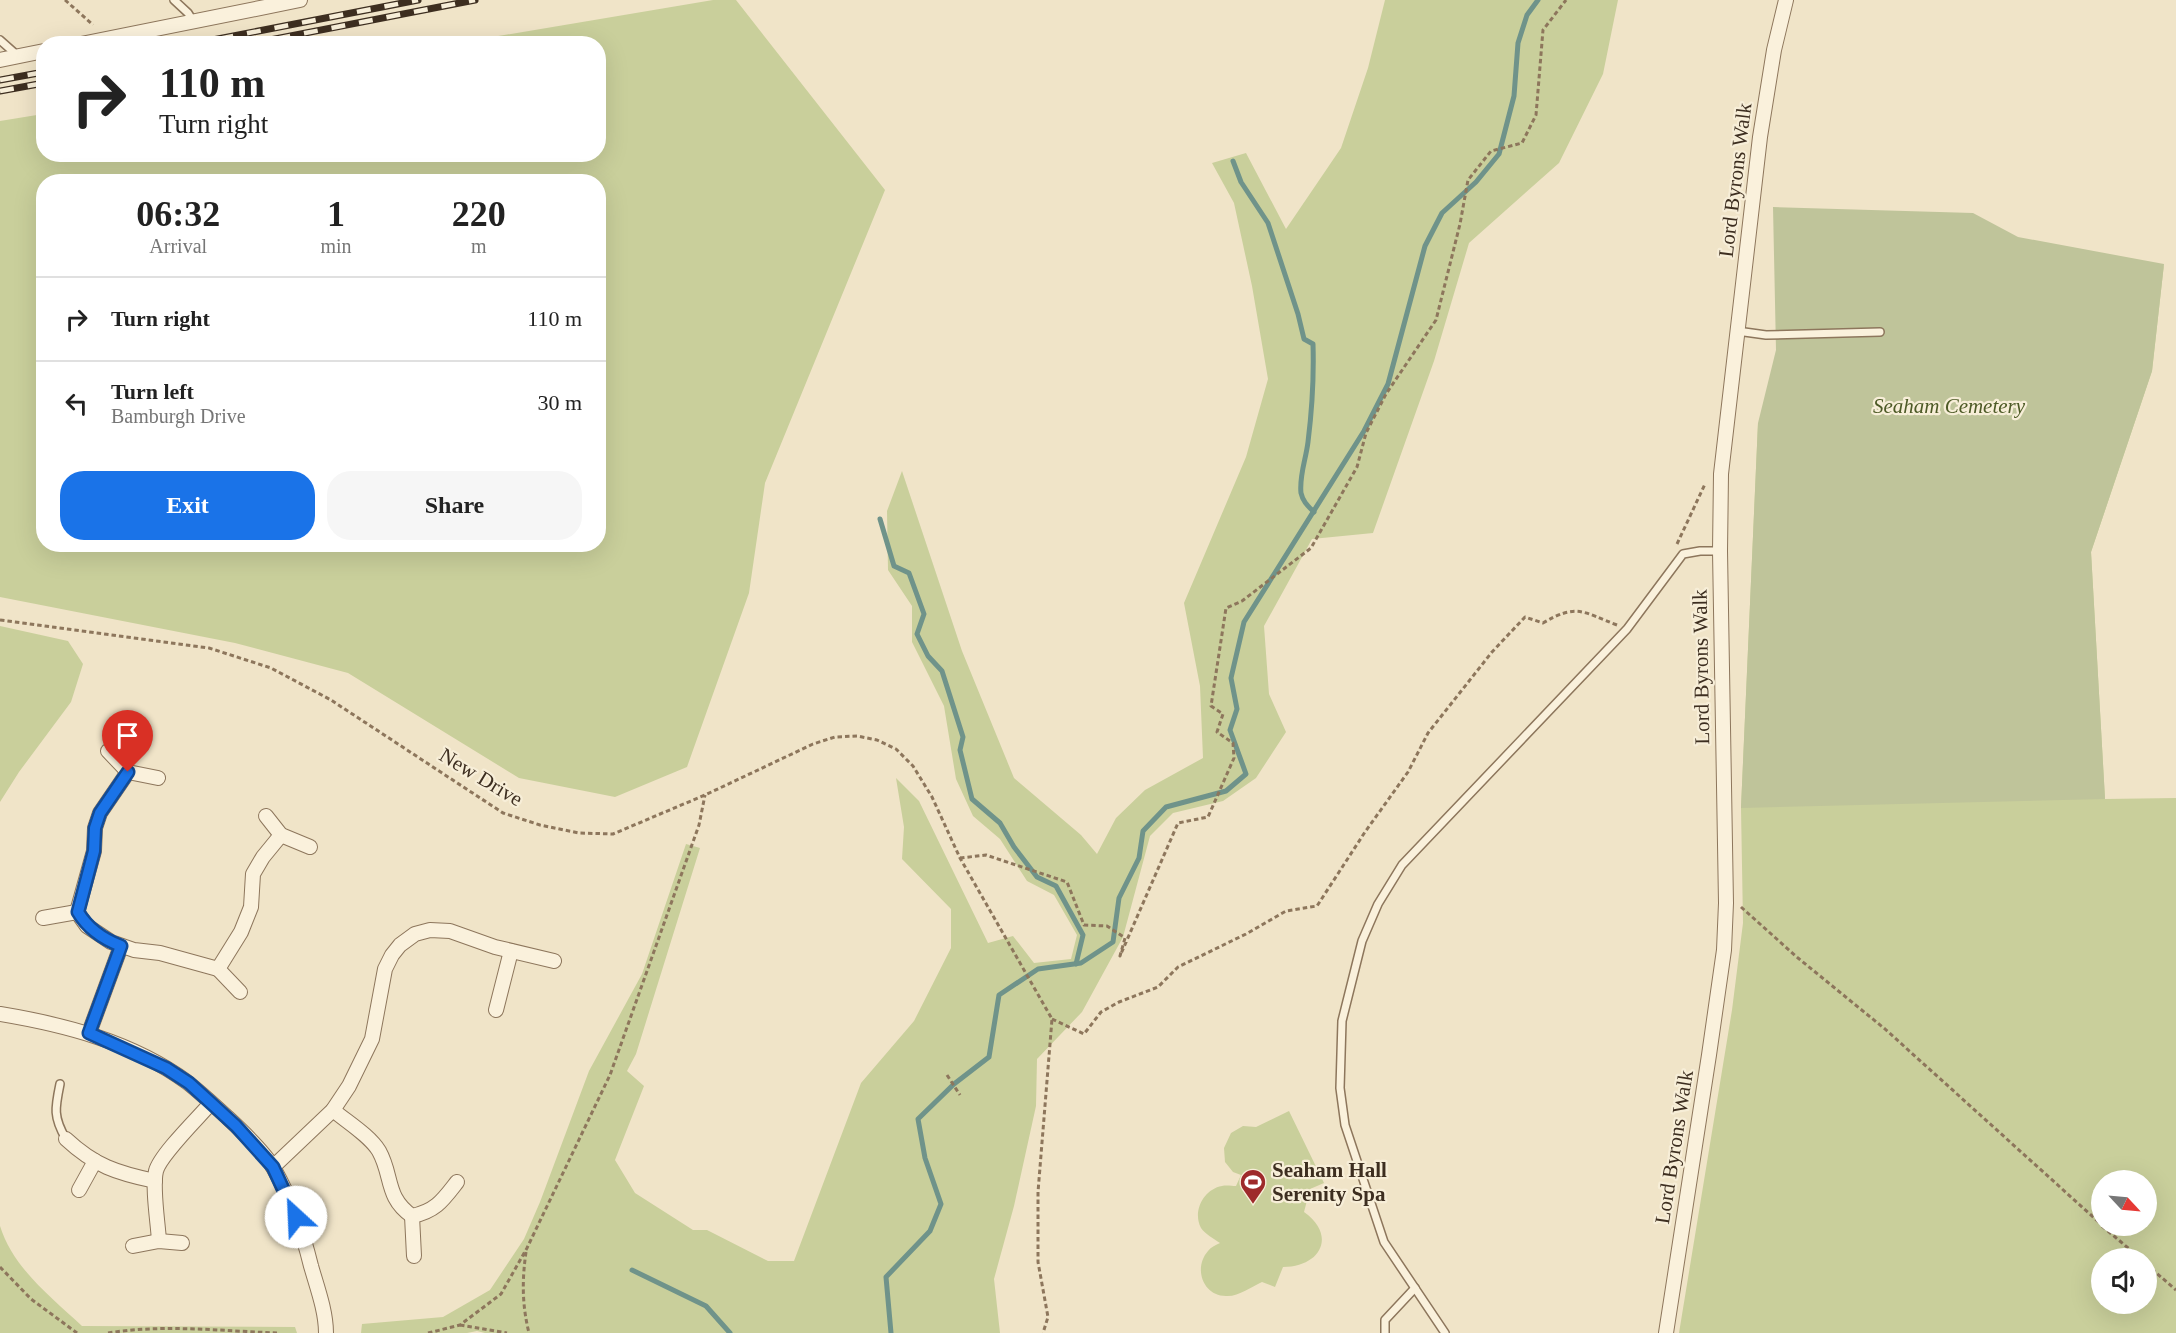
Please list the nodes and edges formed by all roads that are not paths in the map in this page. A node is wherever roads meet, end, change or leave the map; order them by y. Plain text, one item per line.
1 (174, 0) edge
2 (297, 0) edge
3 (1786, 0) edge
4 (193, 21) junction
5 (118, 36) edge
6 (0, 40) edge
7 (36, 53) edge
8 (18, 56) junction
9 (0, 60) edge
10 (1737, 331) junction
11 (1880, 332) dead end
12 (1720, 550) junction
13 (108, 751) dead end
14 (128, 772) junction
15 (158, 778) dead end
16 (266, 816) dead end
17 (281, 835) junction
18 (310, 847) dead end
19 (78, 912) junction
20 (43, 918) dead end
21 (121, 946) junction
22 (511, 951) junction
23 (554, 961) dead end
24 (218, 969) junction
25 (240, 992) dead end
26 (496, 1010) dead end
27 (0, 1014) edge
28 (89, 1033) junction
29 (60, 1084) dead end
30 (211, 1103) junction
31 (333, 1110) junction
32 (66, 1139) joint
33 (95, 1161) junction
34 (273, 1167) junction
35 (155, 1181) junction
36 (457, 1182) dead end
37 (79, 1190) dead end
38 (412, 1216) junction
39 (159, 1241) junction
40 (182, 1243) dead end
41 (133, 1246) dead end
42 (414, 1256) dead end
43 (1415, 1288) junction
44 (326, 1333) edge
45 (1385, 1333) edge
46 (1445, 1333) edge
47 (1666, 1333) edge

1 - 4 lane
2 - 4 street
3 - 10 street, Lord Byrons Walk
4 - 5 street
6 - 8 lane
7 - 8 street
8 - 9 street
10 - 11 lane
10 - 12 street, Lord Byrons Walk
12 - 43 lane
12 - 47 street, Lord Byrons Walk
13 - 14 street
14 - 15 street
14 - 19 street
16 - 17 street
17 - 18 street
17 - 24 street
19 - 20 street
19 - 21 street
21 - 24 street
21 - 28 street
22 - 23 street
22 - 26 street
22 - 31 street
24 - 25 street
27 - 28 street
28 - 30 street
29 - 32 lane
30 - 34 street
30 - 35 street
31 - 34 street
31 - 38 street
32 - 33 street
33 - 35 street
33 - 37 street
34 - 44 street
35 - 39 street
36 - 38 street
38 - 42 street
39 - 40 street
39 - 41 street
43 - 45 lane
43 - 46 lane

